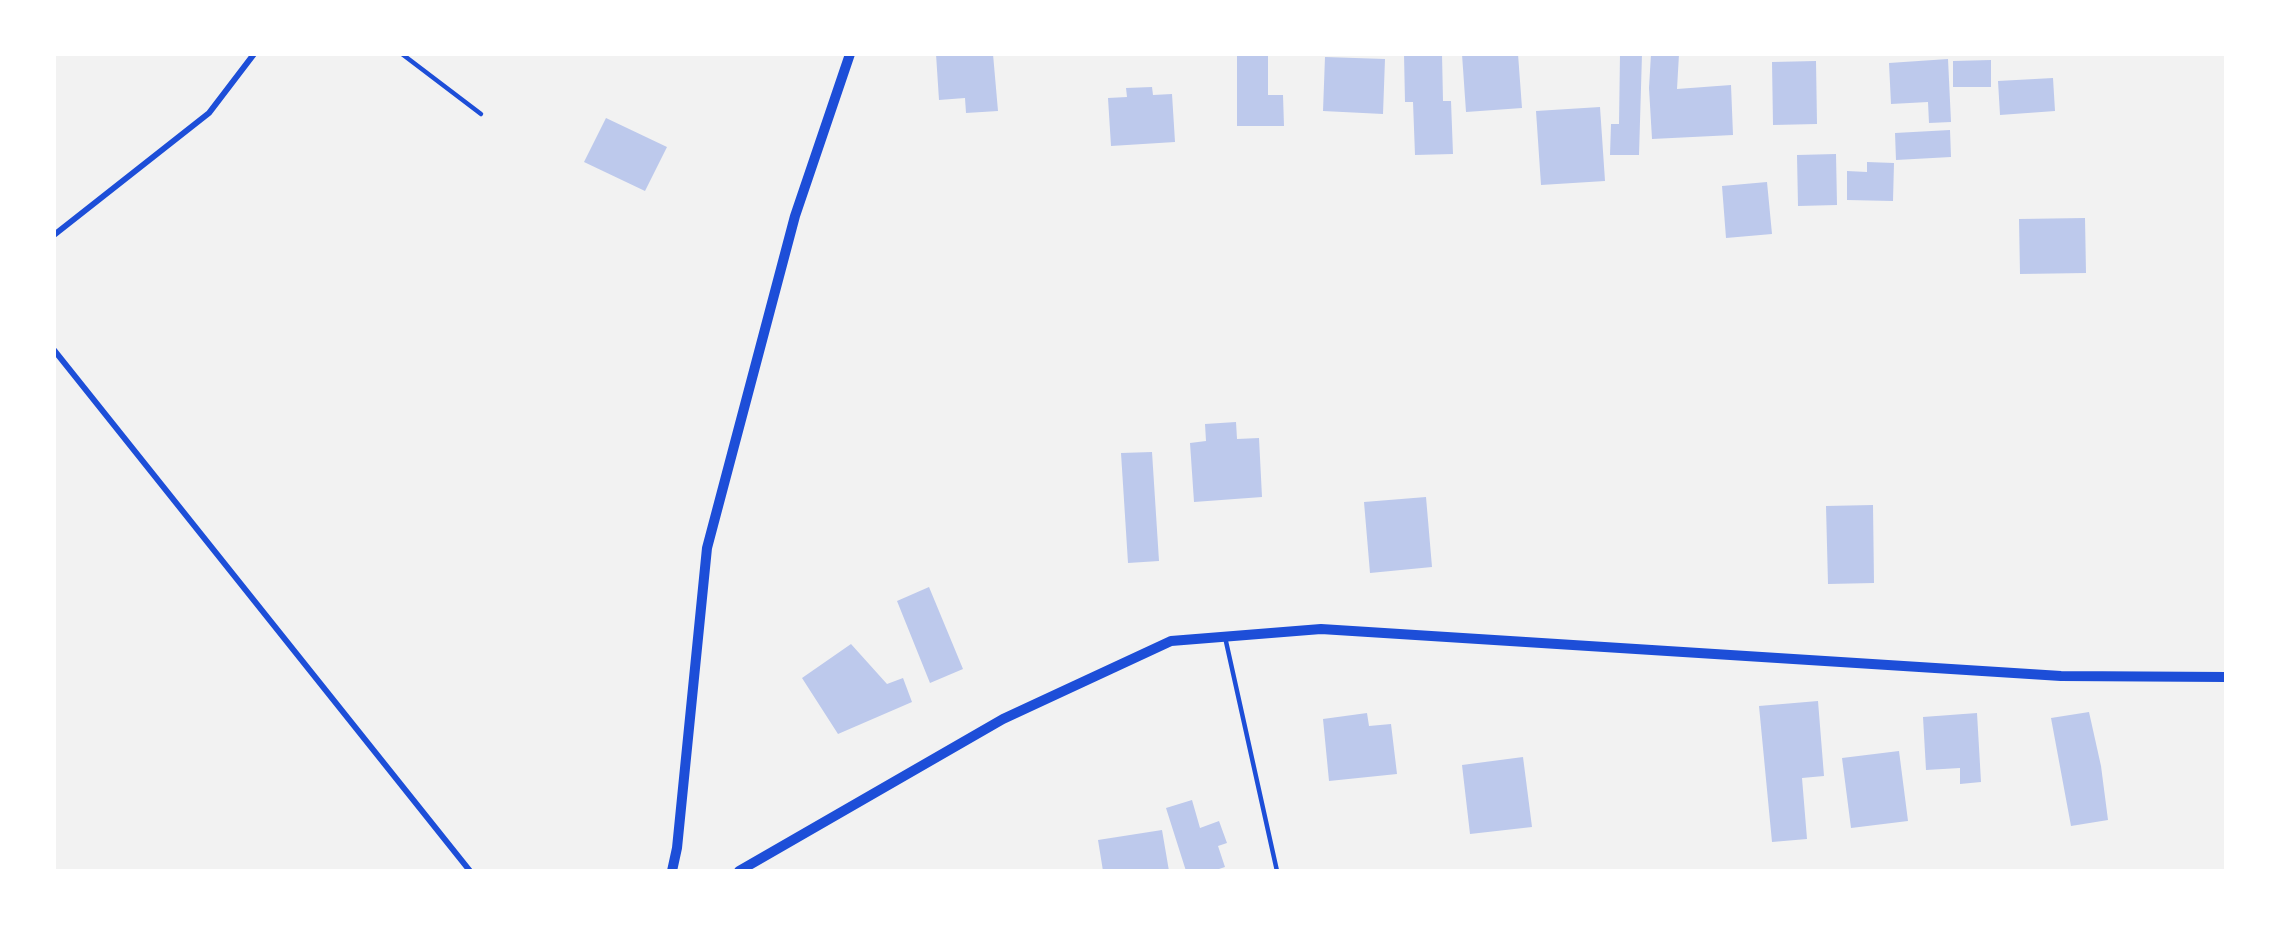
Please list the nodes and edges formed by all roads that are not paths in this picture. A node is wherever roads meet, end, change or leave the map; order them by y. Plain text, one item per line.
1 (254, 54) edge
2 (402, 54) edge
3 (850, 54) edge
4 (481, 114) dead end
5 (54, 235) edge
6 (54, 350) edge
7 (1225, 637) junction
8 (2226, 677) edge
9 (470, 871) edge
10 (672, 871) edge
11 (739, 871) edge
12 (1277, 871) edge

1 - 5 street
2 - 4 lane
3 - 10 street
6 - 9 street
7 - 8 street
7 - 11 street
7 - 12 lane

